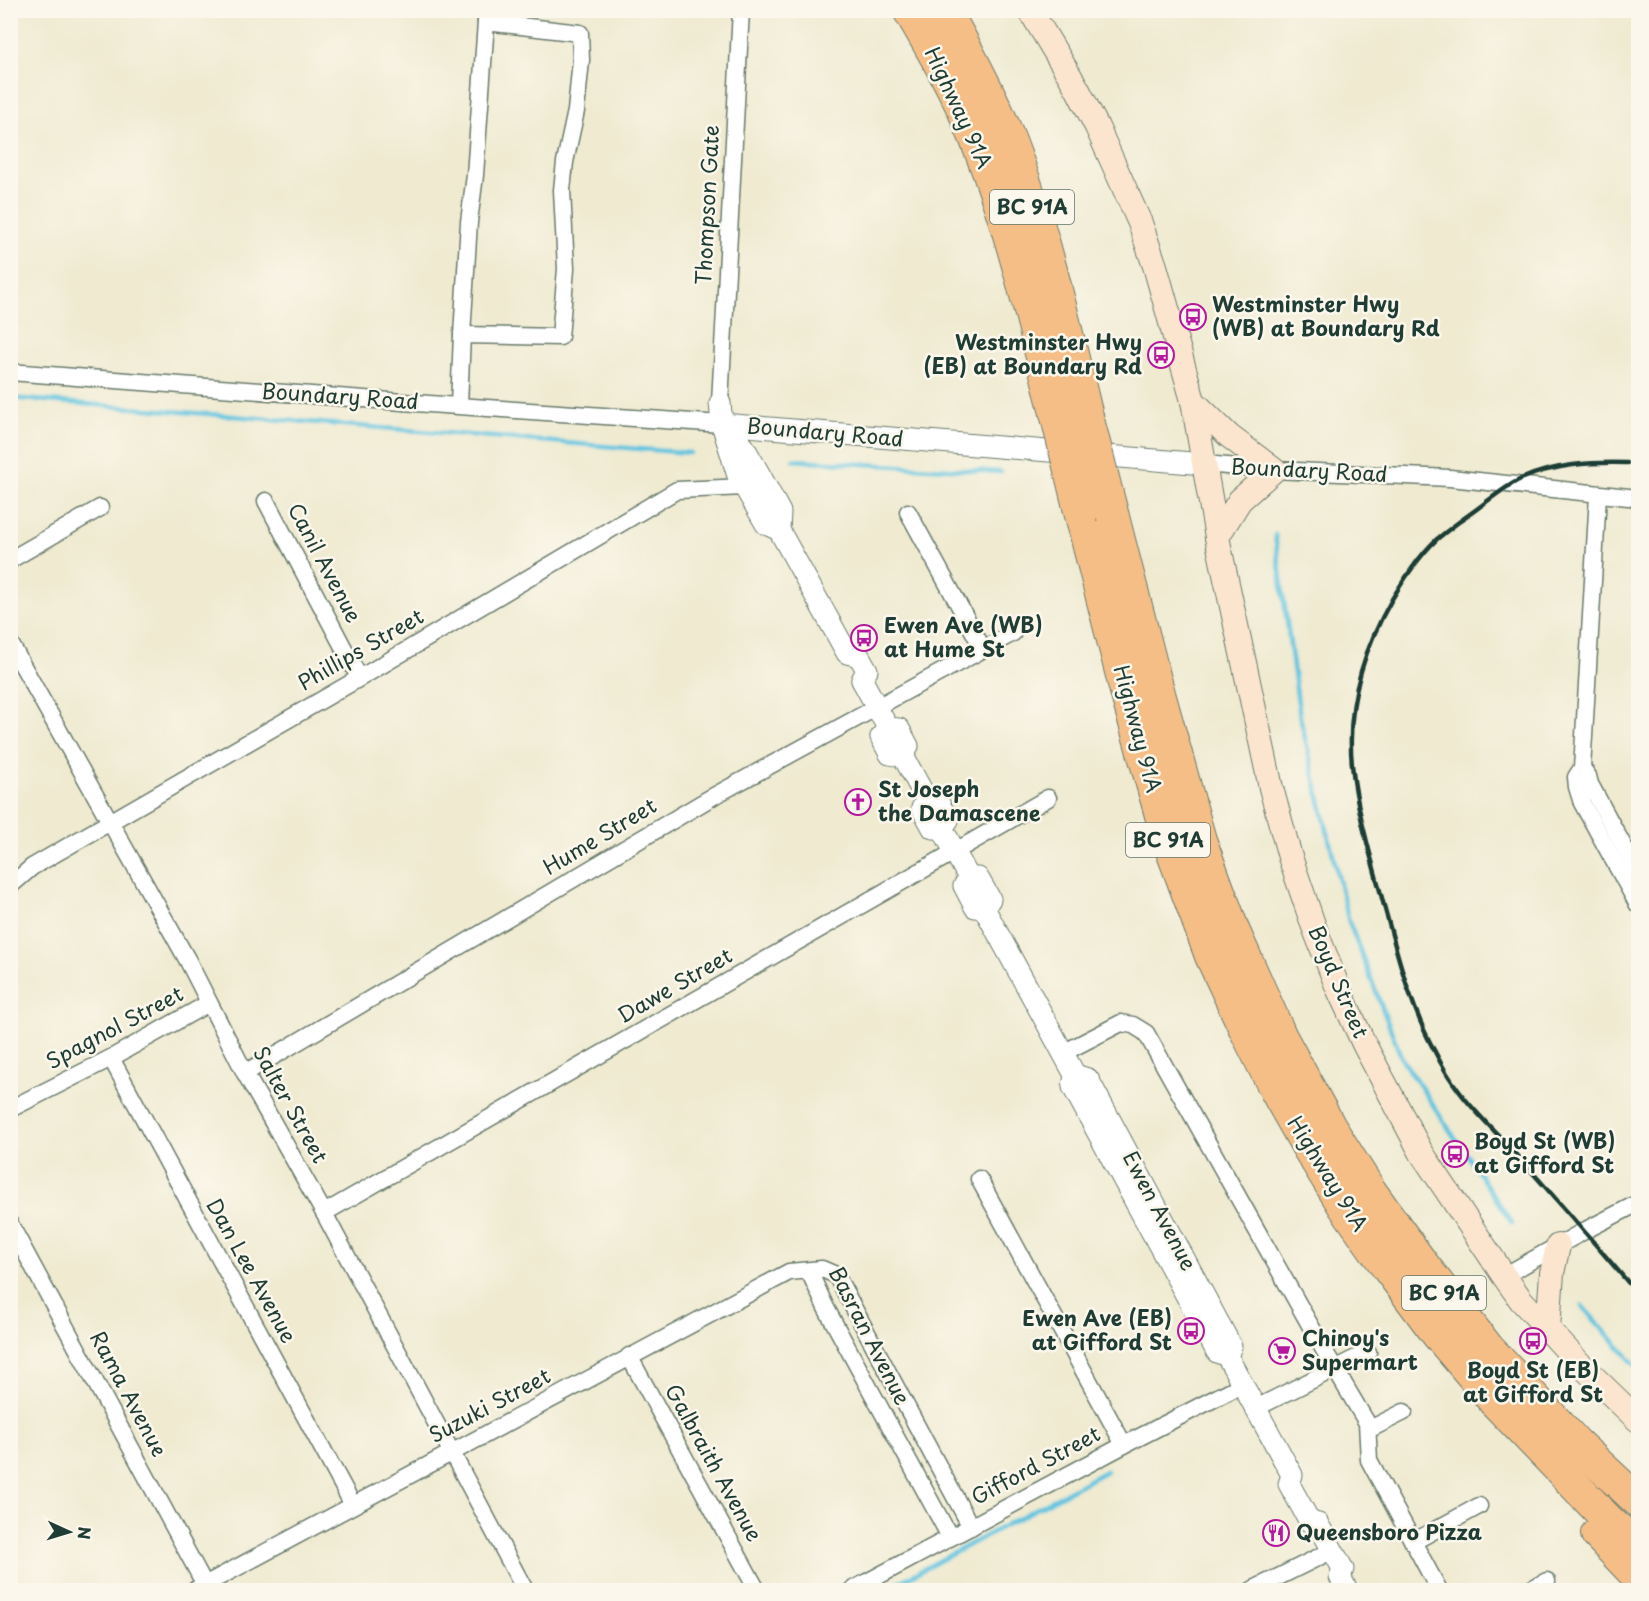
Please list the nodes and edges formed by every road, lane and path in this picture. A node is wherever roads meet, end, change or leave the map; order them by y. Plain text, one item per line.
1 (741, 10) edge
2 (909, 10) edge
3 (945, 10) edge
4 (1030, 10) edge
5 (486, 16) edge
6 (462, 335) junction
7 (10, 372) edge
8 (1193, 401) junction
9 (459, 405) junction
10 (721, 414) junction
11 (789, 430) junction
12 (753, 463) junction
13 (1204, 464) junction
14 (1274, 470) junction
15 (745, 488) junction
16 (1598, 495) junction
17 (1638, 498) edge
18 (266, 501) dead end
19 (100, 508) dead end
20 (908, 512) dead end
21 (779, 530) junction
22 (1217, 537) junction
23 (10, 560) edge
24 (1013, 633) dead end
25 (10, 643) edge
26 (982, 649) junction
27 (359, 677) junction
28 (877, 707) junction
29 (1582, 768) junction
30 (1048, 798) dead end
31 (111, 822) junction
32 (955, 852) junction
33 (1638, 873) edge
34 (10, 886) edge
35 (1638, 905) edge
36 (209, 1003) junction
37 (1063, 1053) junction
38 (111, 1058) junction
39 (245, 1073) junction
40 (10, 1109) edge
41 (979, 1179) dead end
42 (1638, 1203) edge
43 (324, 1214) junction
44 (10, 1224) edge
45 (1558, 1246) junction
46 (809, 1271) junction
47 (1504, 1276) junction
48 (1548, 1329) junction
49 (1368, 1352) dead end
50 (629, 1356) junction
51 (1335, 1368) junction
52 (1243, 1384) junction
53 (1494, 1401) junction
54 (1256, 1408) junction
55 (1404, 1412) dead end
56 (1638, 1420) edge
57 (1368, 1430) junction
58 (1577, 1444) junction
59 (1124, 1445) junction
60 (452, 1452) junction
61 (1638, 1484) edge
62 (1638, 1501) edge
63 (353, 1505) junction
64 (1479, 1506) dead end
65 (971, 1527) junction
66 (950, 1537) junction
67 (1413, 1542) junction
68 (1638, 1546) edge
69 (1333, 1550) junction
70 (1343, 1569) junction
71 (1638, 1577) edge
72 (1546, 1581) dead end
73 (200, 1588) edge
74 (525, 1590) edge
75 (757, 1590) edge
76 (852, 1590) edge
77 (1252, 1590) edge
78 (1347, 1590) edge
79 (1362, 1590) edge
80 (1439, 1590) edge
81 (1529, 1590) edge

1 - 10 street, Thompson Gate
2 - 53 highway, Highway 91A / BC 91A, bridge
3 - 58 highway, Highway 91A / BC 91A, bridge
4 - 8 main road, Boyd Street
5 - 6 street
5 - 6 street
6 - 9 street
7 - 9 street, Boundary Road
8 - 13 main road, Boyd Street
8 - 14 main road
9 - 10 street, Boundary Road
10 - 11 street, Boundary Road
10 - 12 street, Ewen Avenue
10 - 15 street, Ewen Avenue
11 - 12 street
11 - 13 street, Boundary Road
12 - 21 street, Ewen Avenue
13 - 14 street, Boundary Road
13 - 22 main road, Boyd Street
14 - 16 street, Boundary Road
14 - 22 main road
15 - 21 street, Ewen Avenue
15 - 27 street, Phillips Street
16 - 17 street, Boundary Road
16 - 29 street
18 - 27 street, Canil Avenue
19 - 23 street
20 - 26 street
21 - 28 street, Ewen Avenue
22 - 47 main road, Boyd Street
24 - 26 street, Hume Street
25 - 31 street, Salter Street
26 - 28 street, Hume Street
27 - 31 street, Phillips Street
28 - 32 street, Ewen Avenue
28 - 39 street, Hume Street
29 - 33 street
29 - 35 street
30 - 32 street, Dawe Street
31 - 34 street, Phillips Street
31 - 36 street, Salter Street
32 - 37 street, Ewen Avenue
32 - 43 street, Dawe Street
36 - 38 street, Spagnol Street
36 - 39 street, Salter Street
37 - 51 street
37 - 52 street, Ewen Avenue
38 - 40 street, Spagnol Street
38 - 63 street, Dan Lee Avenue
39 - 43 street, Salter Street
41 - 59 street
42 - 45 street
43 - 60 street, Salter Street
44 - 73 street, Rama Avenue
45 - 47 street
45 - 48 main road
46 - 50 street, Suzuki Street
46 - 65 street, Basran Avenue
46 - 66 street, Basran Avenue
47 - 48 main road, Boyd Street
48 - 56 main road, Boyd Street
49 - 51 street
50 - 60 street, Suzuki Street
50 - 75 street, Galbraith Avenue
51 - 54 street
51 - 57 street
52 - 54 street, Ewen Avenue
52 - 59 street, Gifford Street
53 - 68 highway, Highway 91A / BC 91A
53 - 71 highway
54 - 69 street, Ewen Avenue
55 - 57 street
57 - 67 street
58 - 61 highway
58 - 62 highway, Highway 91A / BC 91A
59 - 65 street, Gifford Street
60 - 63 street, Suzuki Street
60 - 74 street, Salter Street
63 - 73 street, Suzuki Street
64 - 67 street
65 - 66 street, Gifford Street
66 - 76 street, Gifford Street
67 - 80 street
69 - 70 street, Ewen Avenue
69 - 77 street
70 - 78 street, Ewen Avenue
70 - 79 street, Ewen Avenue
72 - 81 street

